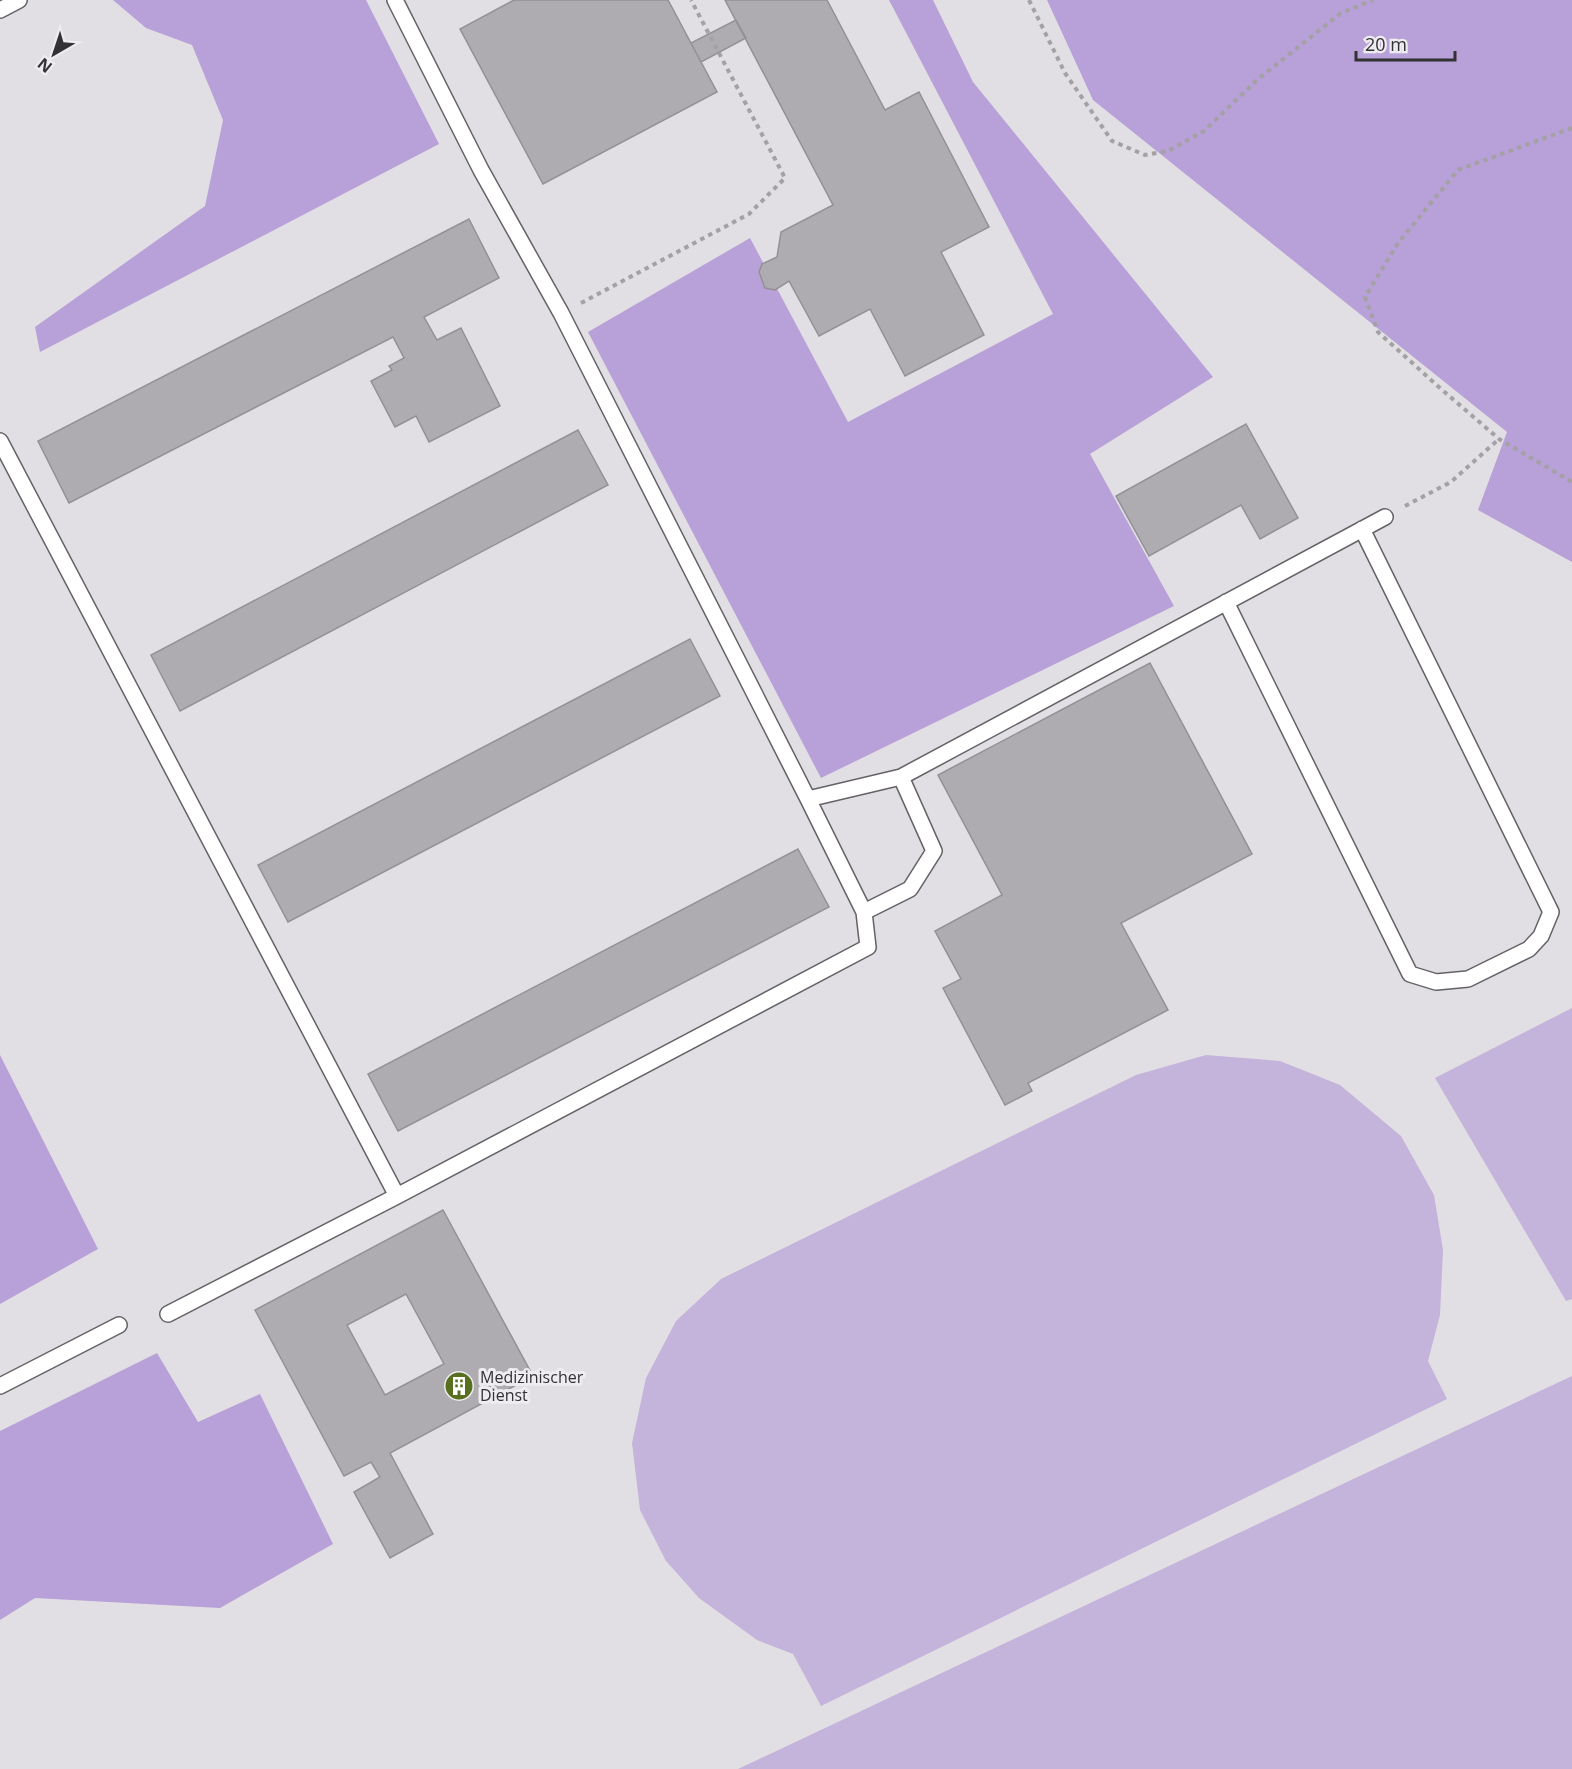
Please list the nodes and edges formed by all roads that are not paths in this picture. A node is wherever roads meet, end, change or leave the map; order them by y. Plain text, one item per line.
1 (19, 0) edge
2 (395, 0) edge
3 (0, 10) edge
4 (0, 441) edge
5 (1385, 517) road end
6 (1362, 529) junction
7 (1226, 602) junction
8 (901, 777) junction
9 (808, 799) junction
10 (864, 912) junction
11 (397, 1196) junction
12 (168, 1314) dead end
13 (119, 1325) dead end
14 (0, 1386) edge

1 - 3 lane
2 - 9 lane
4 - 11 lane
5 - 6 lane
6 - 7 lane
6 - 7 lane
7 - 8 lane
8 - 9 lane
8 - 10 lane
9 - 10 lane
10 - 11 lane
11 - 12 lane
13 - 14 lane

